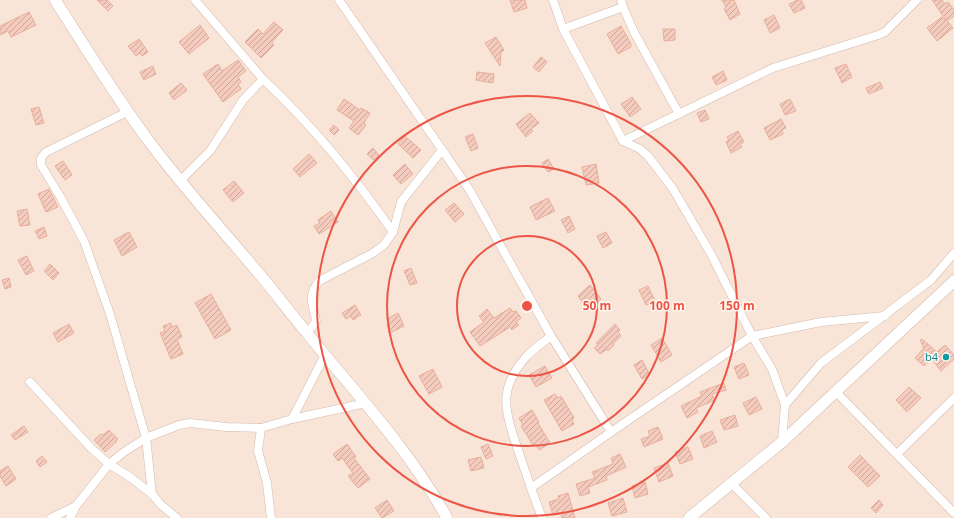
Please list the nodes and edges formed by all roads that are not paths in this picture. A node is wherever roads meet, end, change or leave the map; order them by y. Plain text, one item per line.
1 (55, 0) edge
2 (196, 0) edge
3 (339, 0) edge
4 (553, 0) edge
5 (917, 0) edge
6 (622, 4) edge
7 (564, 29) junction
8 (263, 79) junction
9 (127, 112) junction
10 (679, 114) junction
11 (623, 140) junction
12 (442, 150) junction
13 (180, 181) junction
14 (393, 232) junction
15 (954, 253) edge
16 (954, 281) edge
17 (885, 316) junction
18 (307, 334) junction
19 (551, 336) junction
20 (752, 336) junction
21 (325, 355) junction
22 (30, 382) dead end
23 (836, 392) junction
24 (954, 398) edge
25 (366, 403) junction
26 (785, 405) junction
27 (292, 419) junction
28 (261, 428) junction
29 (611, 432) junction
30 (146, 438) junction
31 (782, 442) junction
32 (897, 454) junction
33 (109, 464) junction
34 (731, 483) junction
35 (531, 488) junction
36 (152, 494) junction
37 (76, 506) junction
38 (954, 513) edge
39 (52, 518) edge
40 (70, 518) edge
41 (177, 518) edge
42 (271, 518) edge
43 (447, 518) edge
44 (542, 518) edge
45 (689, 518) edge
46 (766, 518) edge

1 - 9 street
2 - 8 street
3 - 12 street
4 - 7 street
5 - 10 street
6 - 7 street
6 - 10 street
7 - 11 street
8 - 13 street
8 - 14 street
9 - 13 street
9 - 30 street
10 - 11 street
11 - 20 street
12 - 14 street
12 - 19 street
13 - 18 street
14 - 18 street
15 - 17 street
16 - 23 street
17 - 20 street
17 - 26 street
18 - 21 street
19 - 29 street
19 - 35 street
20 - 26 street
20 - 29 street
21 - 25 street
21 - 27 street
22 - 33 street
23 - 31 street
23 - 32 street
24 - 32 street
25 - 27 street
25 - 43 street
26 - 31 street
27 - 28 street
28 - 30 street
28 - 42 street
29 - 35 street
30 - 33 street
30 - 36 street
31 - 34 street
32 - 38 street
33 - 36 street
33 - 37 street
34 - 45 street
34 - 46 street
35 - 44 street
36 - 41 street
37 - 39 street
37 - 40 street

